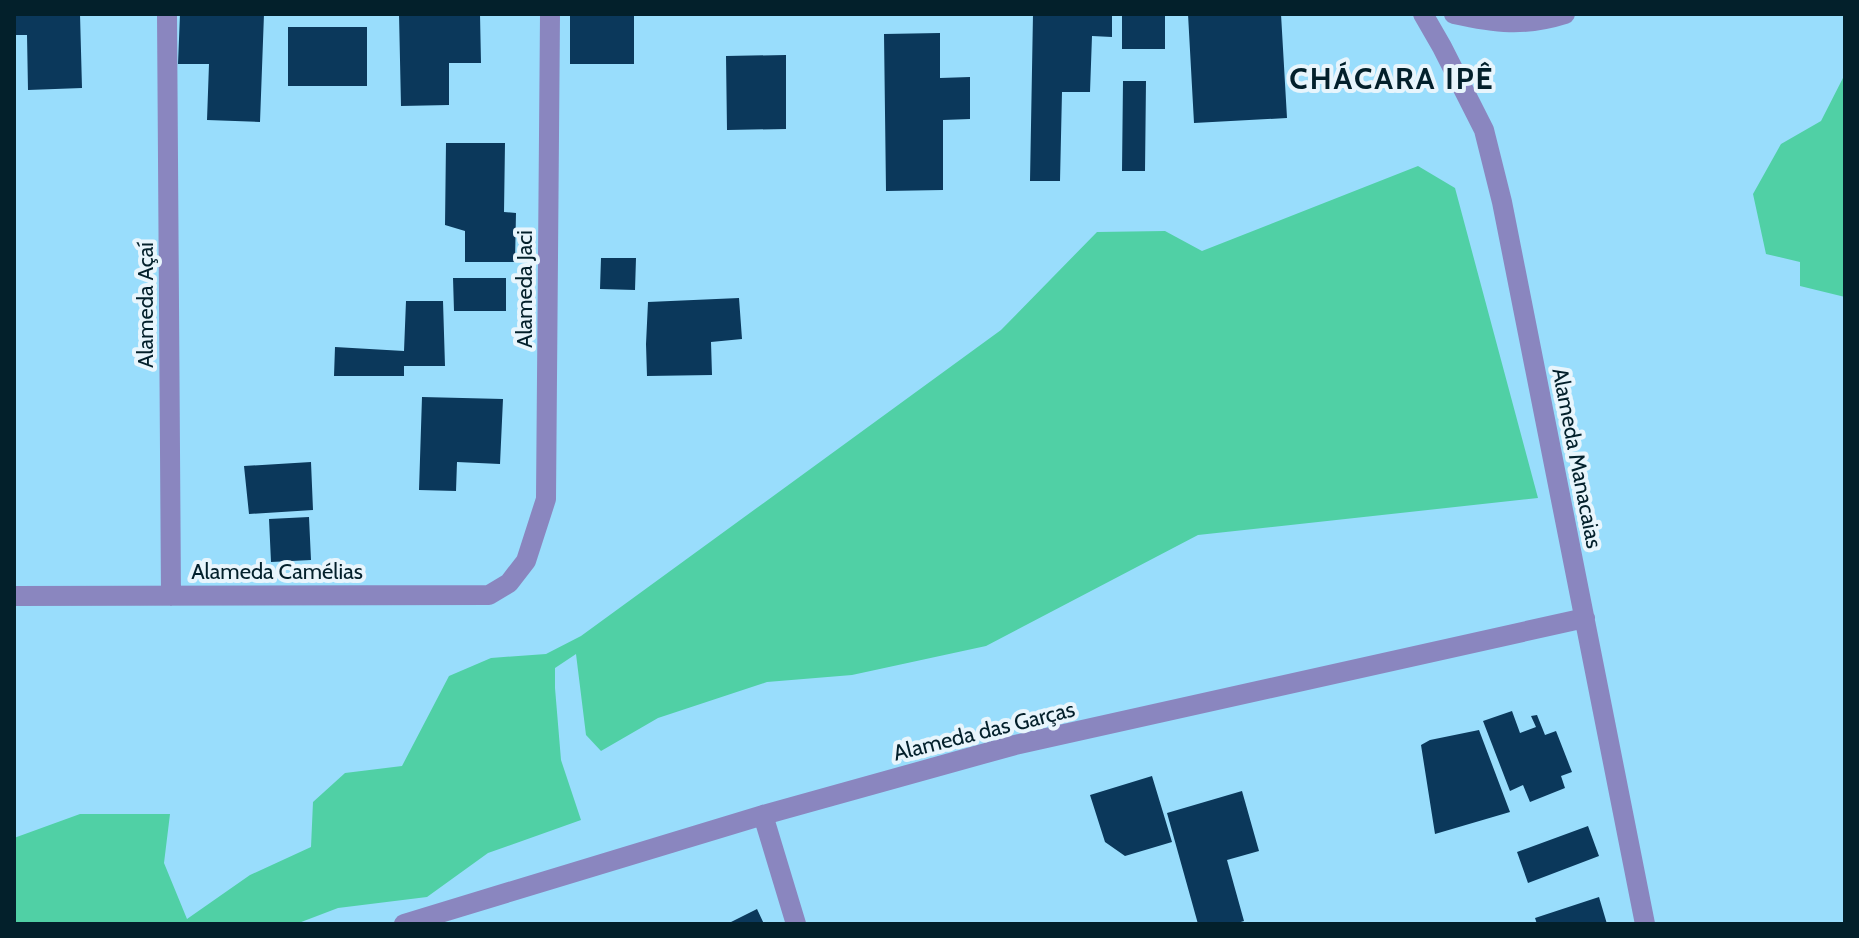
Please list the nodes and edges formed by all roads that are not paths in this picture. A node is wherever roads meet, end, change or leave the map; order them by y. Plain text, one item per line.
1 (167, 14) edge
2 (550, 14) edge
3 (1423, 14) edge
4 (1454, 14) edge
5 (1565, 14) edge
6 (526, 561) joint
7 (14, 596) edge
8 (171, 596) junction
9 (1585, 618) junction
10 (763, 815) junction
11 (404, 924) edge
12 (796, 924) edge
13 (1645, 924) edge

1 - 8 street, Alameda Açaí
2 - 6 street, Alameda Jaci
3 - 9 street, Alameda Manacaias
4 - 5 street
6 - 8 street, Alameda Camélias
7 - 8 street, Alameda Camélias
9 - 10 street, Alameda das Garças
9 - 13 street, Alameda Manacaias
10 - 11 street, Alameda das Garças
10 - 12 street

